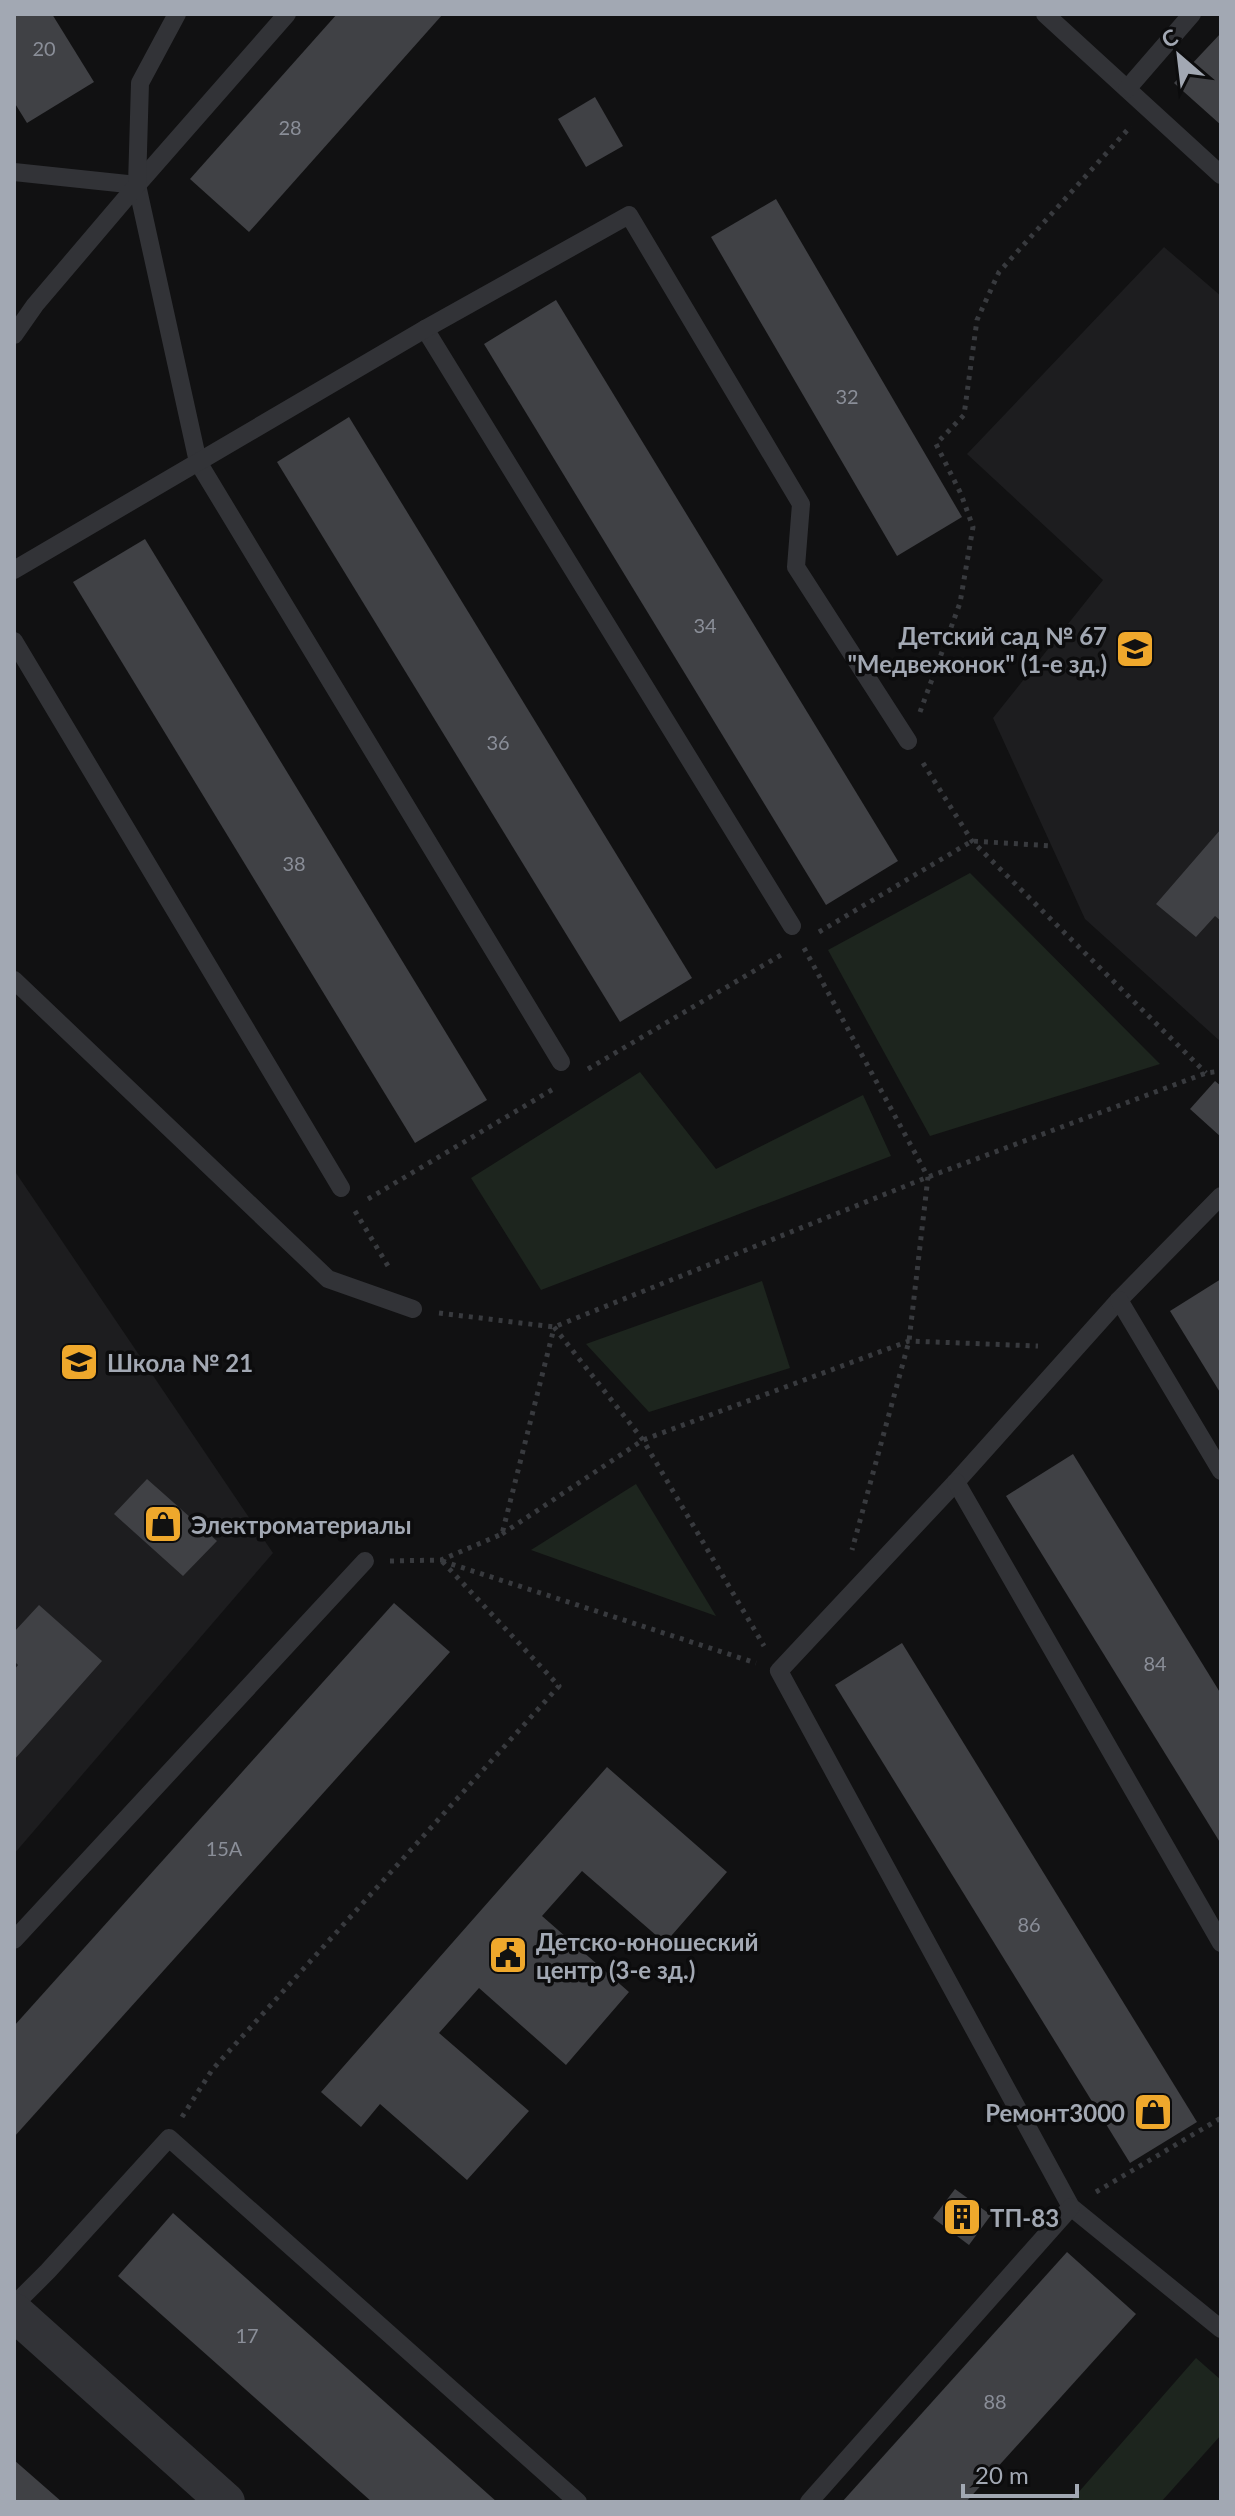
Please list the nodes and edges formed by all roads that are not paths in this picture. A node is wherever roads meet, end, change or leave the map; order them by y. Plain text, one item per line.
1 (177, 14) edge
2 (287, 14) edge
3 (1045, 14) edge
4 (1192, 14) edge
5 (1127, 89) junction
6 (14, 172) edge
7 (1221, 175) edge
8 (137, 185) junction
9 (425, 329) junction
10 (14, 335) edge
11 (198, 462) junction
12 (14, 570) edge
13 (14, 641) edge
14 (908, 741) road end
15 (797, 934) road end
16 (14, 980) edge
17 (561, 1062) dead end
18 (341, 1188) dead end
19 (1221, 1196) edge
20 (1119, 1300) junction
21 (413, 1309) dead end
22 (1221, 1471) edge
23 (956, 1482) junction
24 (365, 1561) road end
25 (14, 1940) edge
26 (1221, 1943) edge
27 (1071, 2207) junction
28 (14, 2305) edge
29 (14, 2312) edge
30 (1221, 2329) edge
31 (226, 2502) edge
32 (578, 2502) edge
33 (809, 2502) edge

1 - 8 lane
2 - 8 lane
3 - 5 lane
4 - 5 lane
5 - 7 lane
6 - 8 lane
8 - 10 lane
8 - 11 lane
9 - 11 lane
9 - 14 lane
9 - 15 lane
11 - 12 lane
11 - 17 lane
13 - 18 lane
16 - 21 lane
19 - 20 lane
20 - 22 lane
20 - 23 lane
23 - 26 lane
23 - 27 lane
24 - 25 lane
27 - 30 lane
27 - 33 lane
28 - 32 lane
29 - 31 street

